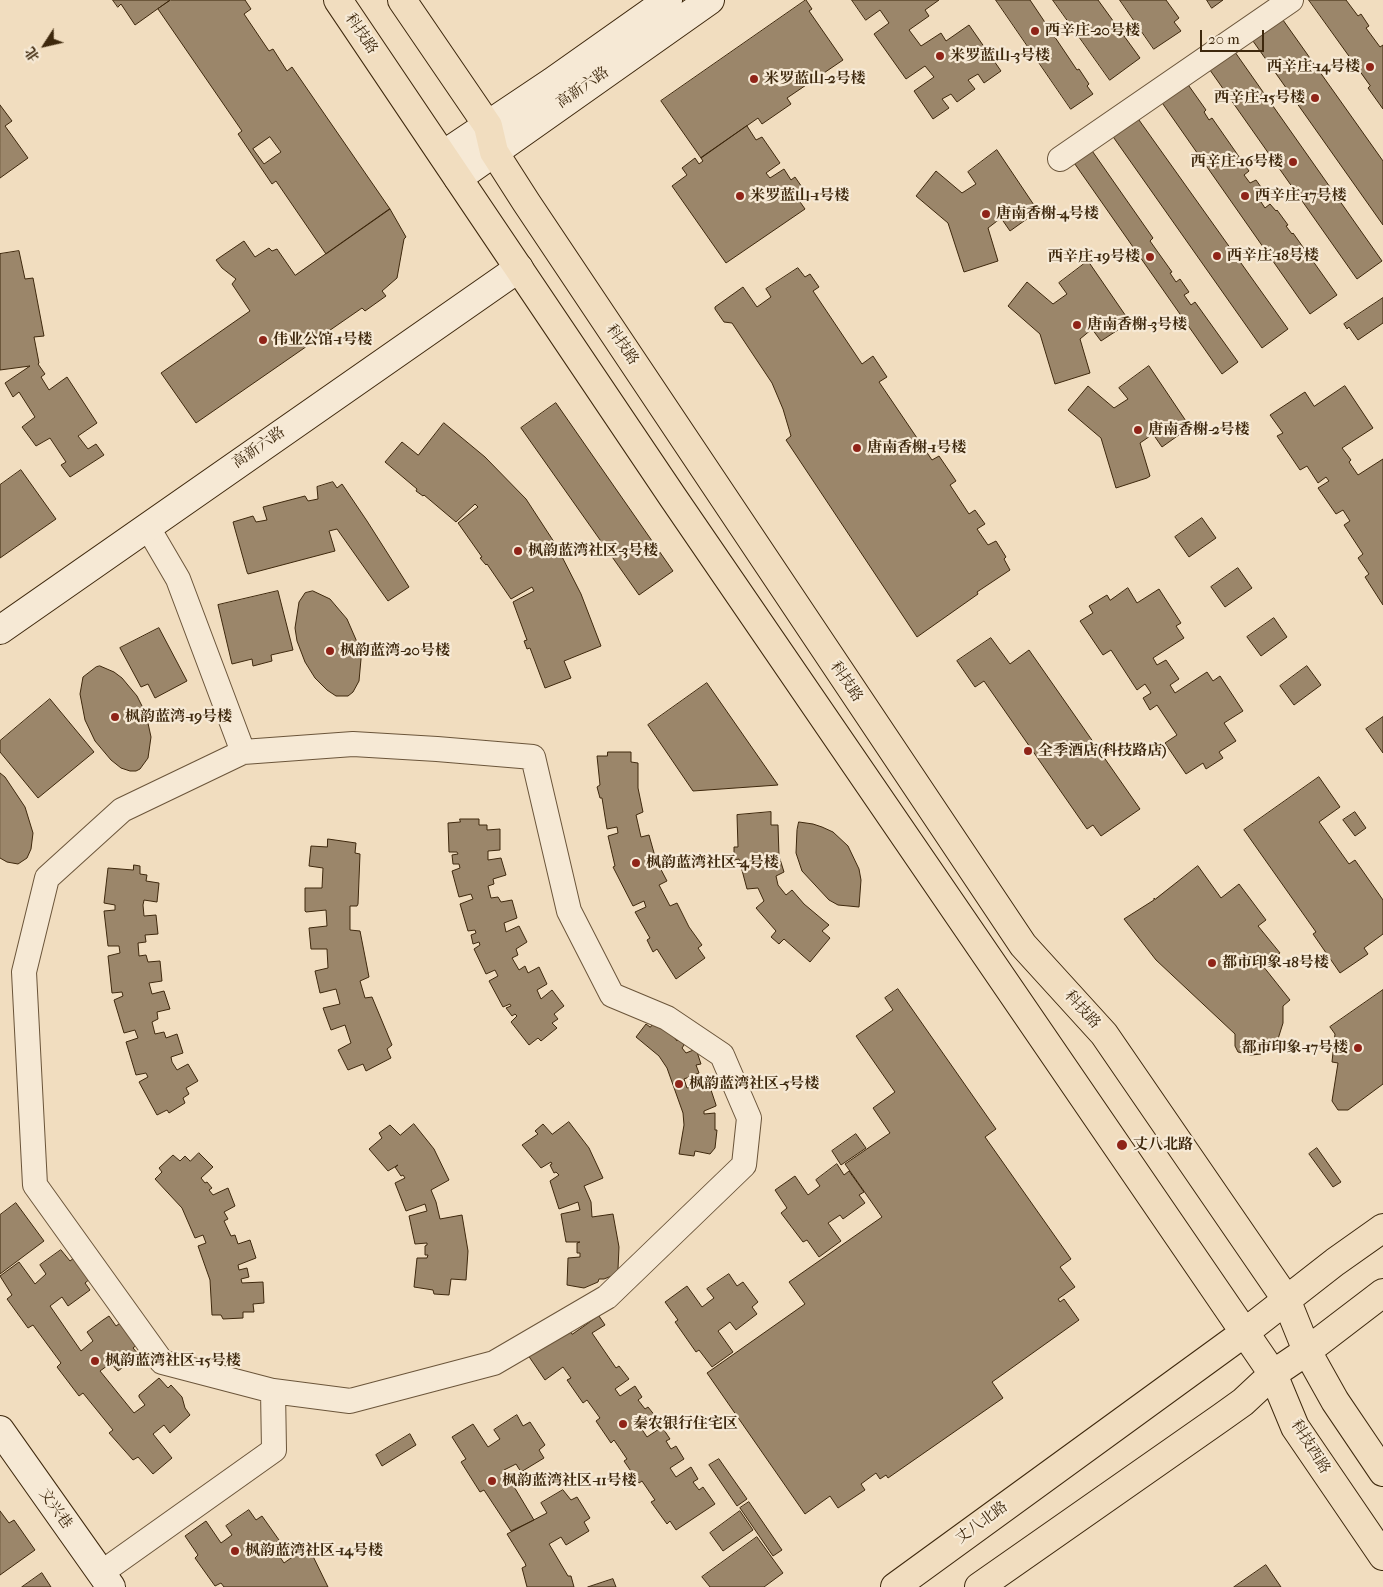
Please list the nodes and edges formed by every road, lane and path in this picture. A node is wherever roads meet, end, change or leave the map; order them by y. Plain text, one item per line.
1 (338, 0) edge
2 (402, 0) edge
3 (668, 0) edge
4 (710, 0) edge
5 (1291, 0) edge
6 (488, 126) junction
7 (494, 152) junction
8 (443, 155) junction
9 (1060, 159) dead end
10 (458, 178) junction
11 (519, 268) junction
12 (147, 526) junction
13 (0, 630) edge
14 (242, 752) junction
15 (1383, 1228) edge
16 (1383, 1293) edge
17 (1286, 1299) junction
18 (1244, 1333) junction
19 (1307, 1352) junction
20 (1273, 1374) junction
21 (273, 1392) junction
22 (0, 1430) edge
23 (1383, 1472) edge
24 (1383, 1556) edge
25 (106, 1580) edge
26 (895, 1587) edge
27 (979, 1587) edge

1 - 8 main road, 科技路
2 - 6 main road, 科技路
3 - 6 street, 高新六路
4 - 7 street, 高新六路
5 - 9 street
6 - 7 main road, 科技路
6 - 8 street, 高新六路
7 - 10 street, 高新六路
7 - 17 main road, 科技路
8 - 10 main road, 科技路
10 - 11 main road, 科技路
11 - 12 street, 高新六路
11 - 18 main road, 科技路
12 - 13 street, 高新六路
12 - 14 street
14 - 21 street
14 - 21 street
15 - 17 main road, 丈八北路
16 - 19 main road
17 - 18 main road, 丈八北路
17 - 19 main road, 科技路
18 - 20 main road, 科技西路
18 - 26 main road, 丈八北路
19 - 20 main road
19 - 23 main road
20 - 24 main road, 科技西路
20 - 27 main road
21 - 25 street
22 - 25 street, 文兴巷

